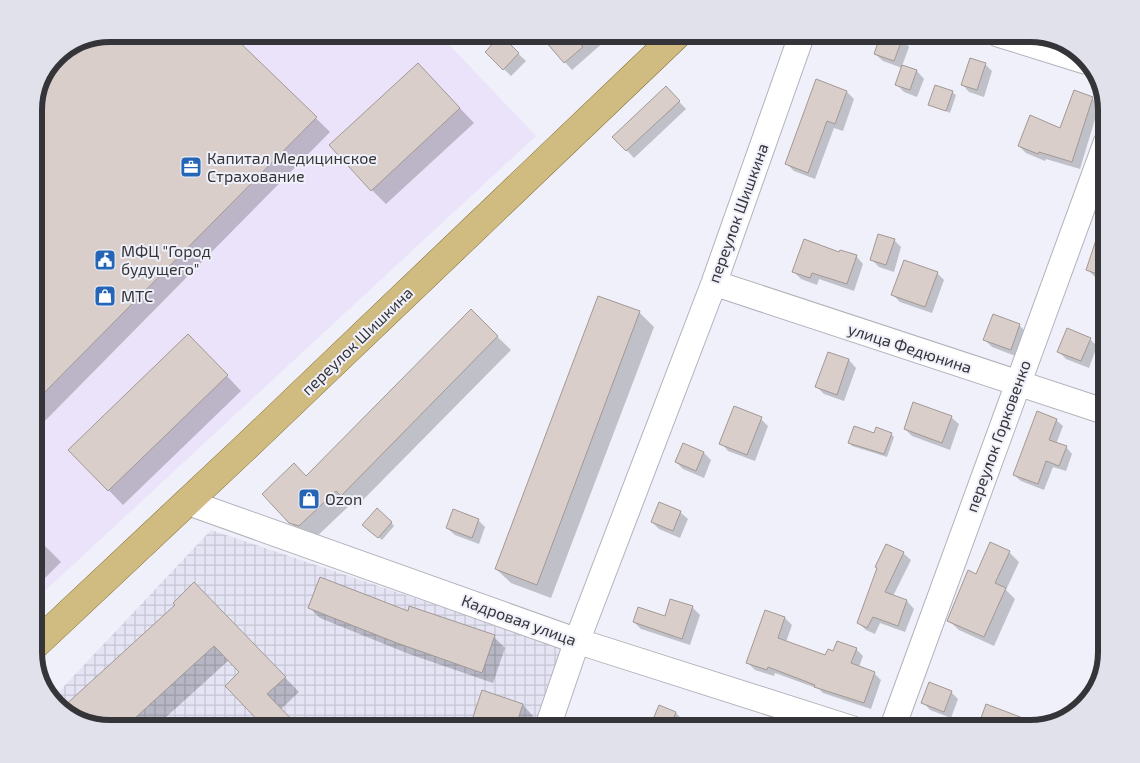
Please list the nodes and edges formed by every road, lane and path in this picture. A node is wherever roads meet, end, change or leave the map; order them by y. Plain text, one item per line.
1 (663, 43) edge
2 (799, 43) edge
3 (1026, 43) edge
4 (1073, 58) edge
5 (1098, 164) edge
6 (714, 283) junction
7 (1017, 383) junction
8 (1098, 409) edge
9 (187, 502) junction
10 (43, 638) edge
11 (577, 641) junction
12 (550, 720) edge
13 (825, 720) edge
14 (895, 720) edge

1 - 9 main road, переулок Шишкина
2 - 6 street, переулок Шишкина
3 - 4 street
5 - 7 street, переулок Горковенко
6 - 7 street, улица Федюнина
6 - 11 street, переулок Шишкина
7 - 8 street, улица Федюнина
7 - 14 street, переулок Горковенко
9 - 10 main road, переулок Шишкина
9 - 11 street, Кадровая улица
11 - 12 street, переулок Шишкина
11 - 13 street, Кадровая улица

